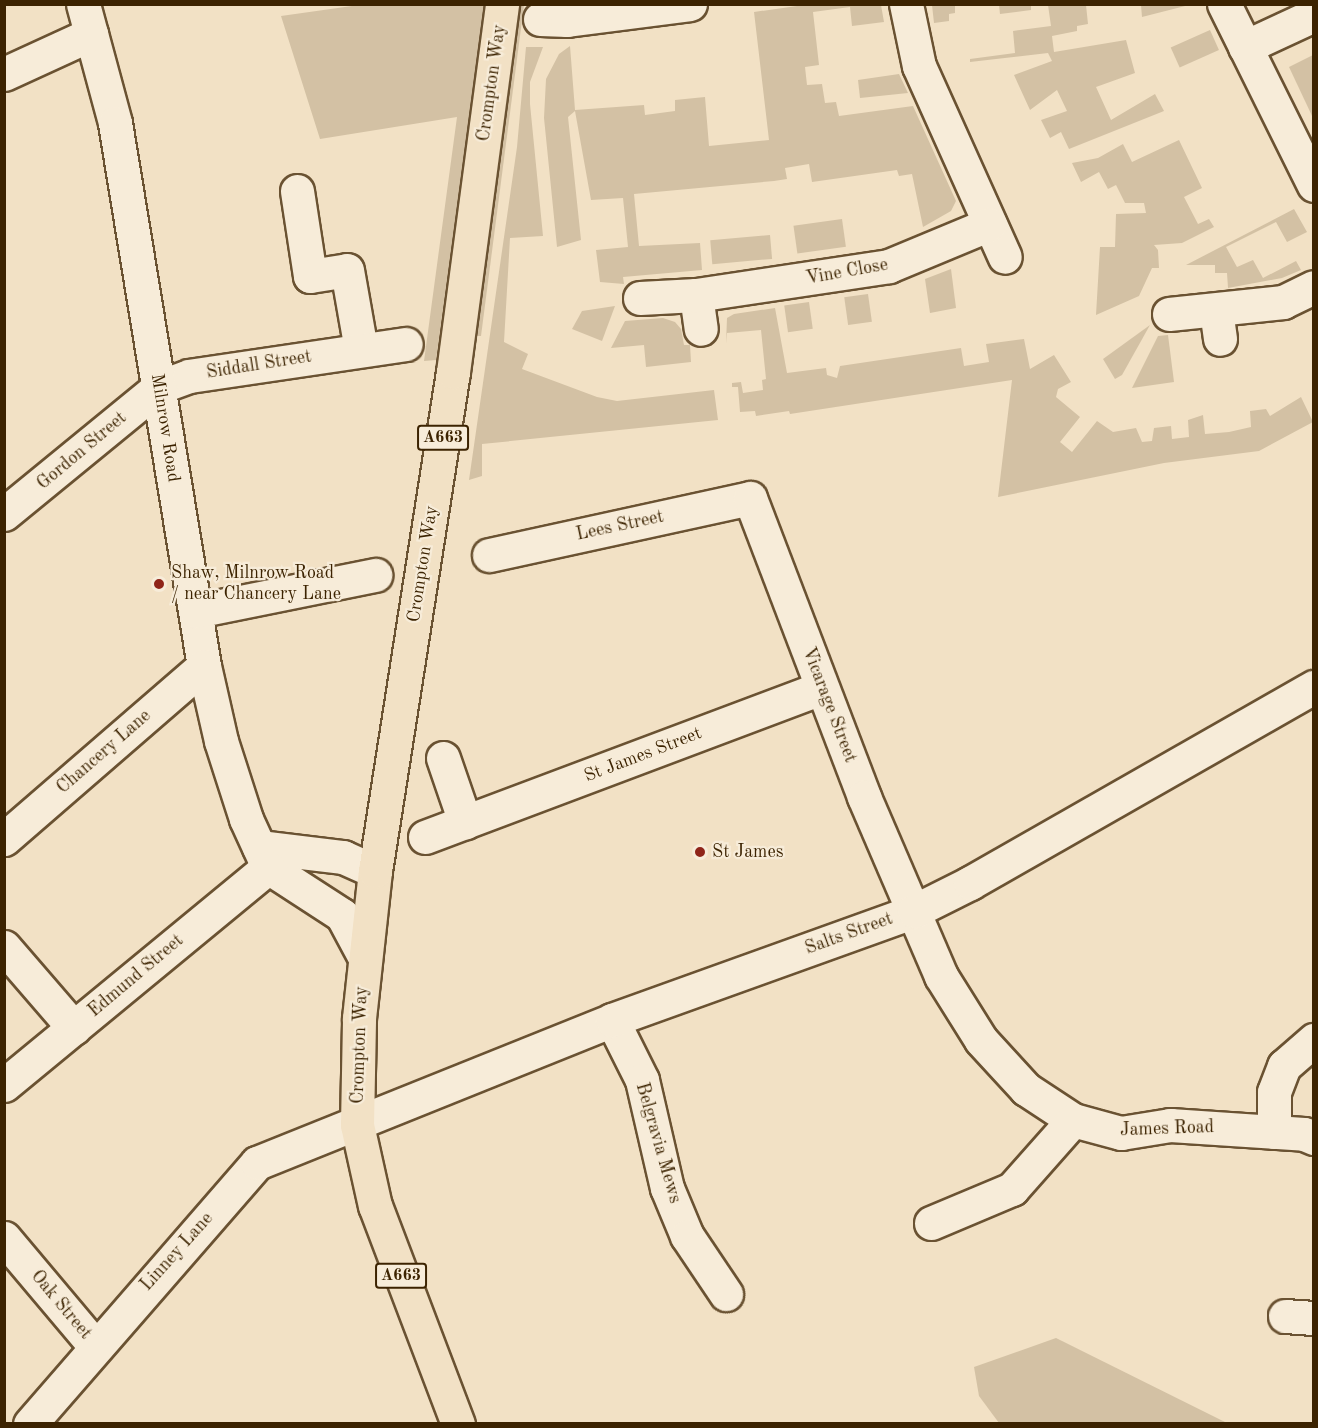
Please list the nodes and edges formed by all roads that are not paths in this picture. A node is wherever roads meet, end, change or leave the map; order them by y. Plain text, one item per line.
1 (502, 4) edge
2 (690, 4) edge
3 (906, 4) edge
4 (1224, 4) edge
5 (1314, 15) edge
6 (87, 19) edge
7 (540, 19) dead end
8 (1245, 47) junction
9 (4, 74) edge
10 (1314, 185) edge
11 (297, 191) dead end
12 (990, 224) junction
13 (1005, 257) dead end
14 (1314, 287) edge
15 (696, 295) junction
16 (640, 298) dead end
17 (1168, 314) dead end
18 (701, 329) dead end
19 (406, 344) dead end
20 (361, 349) junction
21 (159, 387) junction
22 (750, 498) joint
23 (4, 514) edge
24 (489, 555) dead end
25 (375, 575) dead end
26 (196, 611) junction
27 (204, 666) junction
28 (1314, 687) edge
29 (821, 688) junction
30 (443, 758) dead end
31 (465, 822) junction
32 (425, 837) dead end
33 (4, 839) edge
34 (264, 857) junction
35 (375, 871) junction
36 (914, 911) junction
37 (4, 947) edge
38 (364, 956) junction
39 (612, 1020) junction
40 (74, 1028) junction
41 (1314, 1040) edge
42 (4, 1085) edge
43 (1073, 1120) junction
44 (357, 1125) junction
45 (1274, 1132) junction
46 (1314, 1138) edge
47 (931, 1223) dead end
48 (4, 1238) edge
49 (726, 1294) dead end
50 (94, 1345) junction
51 (30, 1424) edge
52 (458, 1424) edge

1 - 35 main road, Crompton Way / A663
2 - 7 street
3 - 12 street
4 - 8 street
5 - 8 street
6 - 9 street
6 - 21 street, Milnrow Road
8 - 10 street
11 - 20 street
12 - 13 street
12 - 15 street, Vine Close
14 - 17 street
15 - 16 street, Vine Close
15 - 18 street
19 - 20 street, Siddall Street
20 - 21 street, Siddall Street
21 - 23 street, Gordon Street
21 - 26 street, Milnrow Road
22 - 24 street, Lees Street
22 - 29 street, Vicarage Street
25 - 26 street
26 - 27 street, Milnrow Road
27 - 33 street, Chancery Lane
27 - 34 street, Milnrow Road
28 - 36 street, Salts Street
29 - 31 street, St James Street
29 - 36 street, Vicarage Street
30 - 31 street
31 - 32 street, St James Street
34 - 35 street
34 - 38 street
34 - 40 street, Edmund Street
35 - 38 main road, Crompton Way / A663
36 - 39 street, Salts Street
36 - 43 street, James Road
37 - 40 street
38 - 44 main road, Crompton Way / A663
39 - 44 street, Salts Street
39 - 49 street, Belgravia Mews
40 - 42 street, Edmund Street
41 - 45 street
43 - 45 street, James Road
43 - 47 street
44 - 50 street, Linney Lane
44 - 52 main road, A663
45 - 46 street, James Road
48 - 50 street, Oak Street
50 - 51 street, Linney Lane

